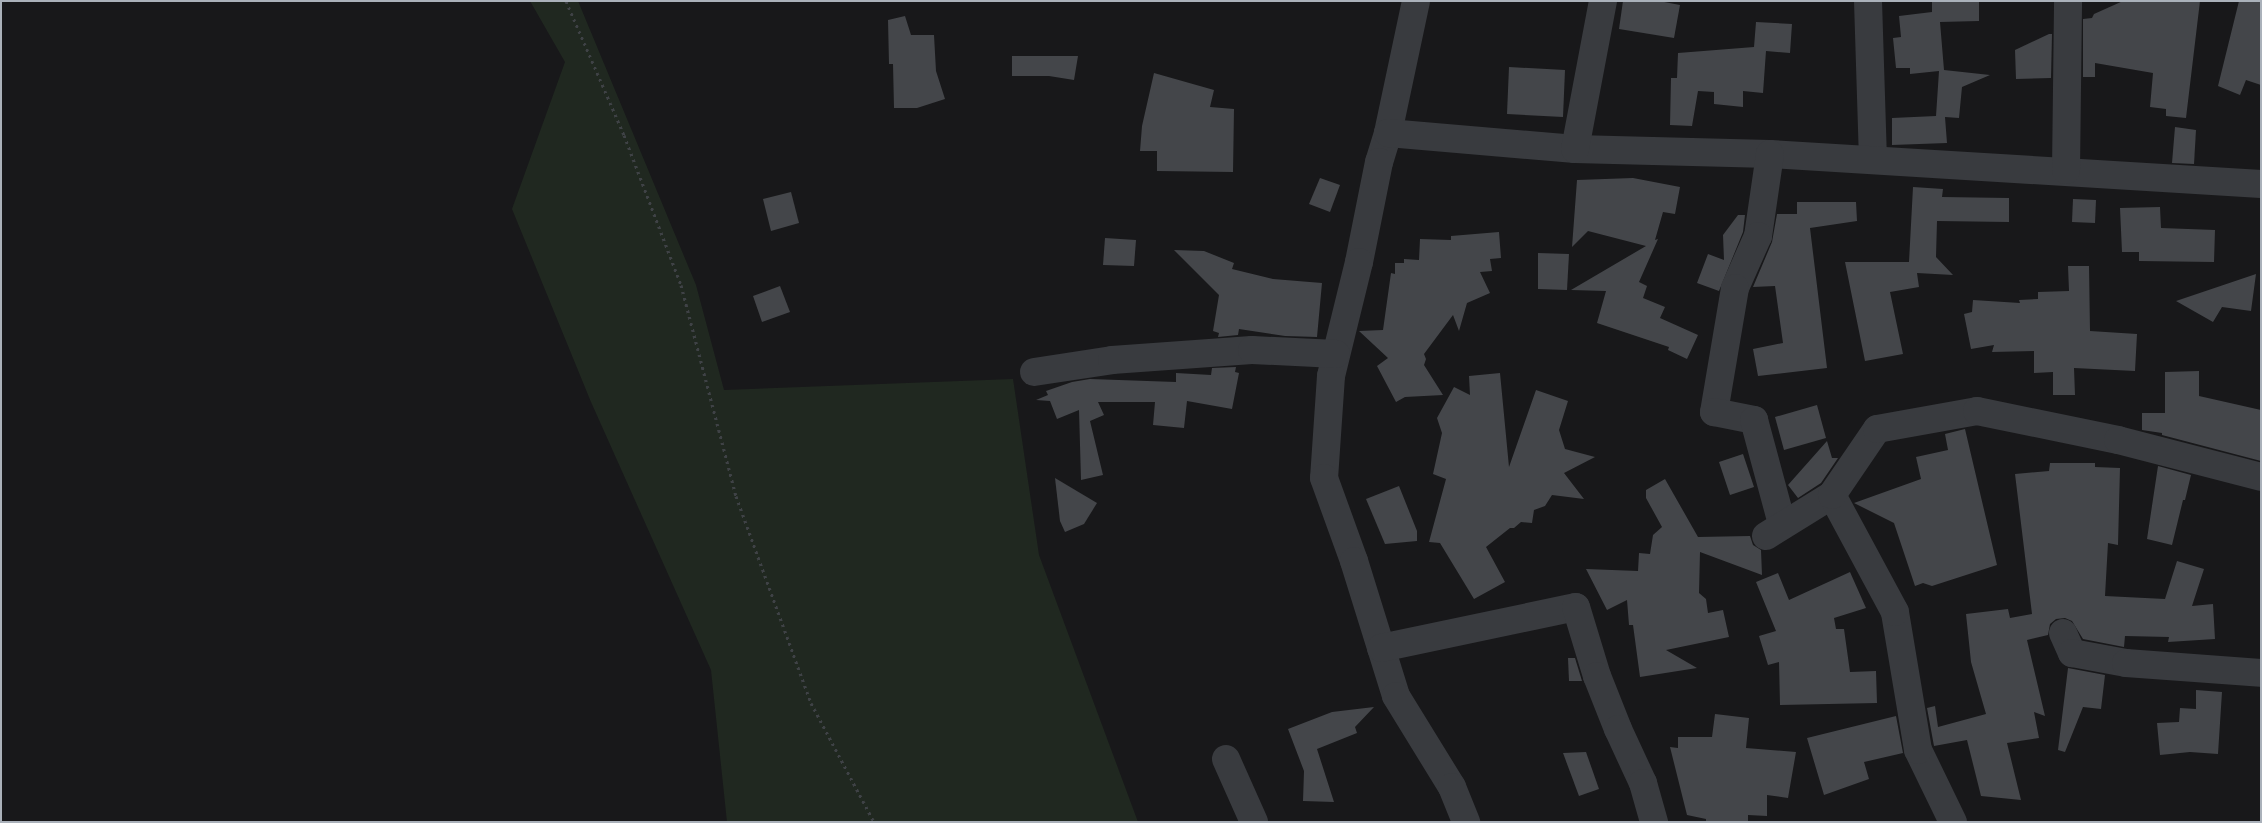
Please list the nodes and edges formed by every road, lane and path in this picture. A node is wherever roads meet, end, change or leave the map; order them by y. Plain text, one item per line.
1 (566, 1) edge
2 (1416, 1) edge
3 (1603, 1) edge
4 (1868, 1) edge
5 (2068, 1) edge
6 (1388, 132) junction
7 (1575, 149) junction
8 (1770, 154) junction
9 (1873, 160) junction
10 (2066, 170) junction
11 (2261, 184) edge
12 (1336, 354) junction
13 (1034, 372) dead end
14 (2261, 477) edge
15 (1832, 495) junction
16 (2063, 633) dead end
17 (1381, 648) junction
18 (2261, 673) edge
19 (1226, 759) dead end
20 (874, 822) edge
21 (1254, 822) edge
22 (1466, 822) edge
23 (1654, 822) edge
24 (1953, 822) edge

1 - 20 path
2 - 6 street
3 - 7 street
4 - 9 street
5 - 10 street
6 - 7 street
6 - 12 street
7 - 8 street
8 - 9 street
8 - 15 street
9 - 10 street
10 - 11 street
12 - 13 street
12 - 17 street
14 - 15 street
15 - 24 street
16 - 18 street
17 - 22 street
17 - 23 street
19 - 21 street

